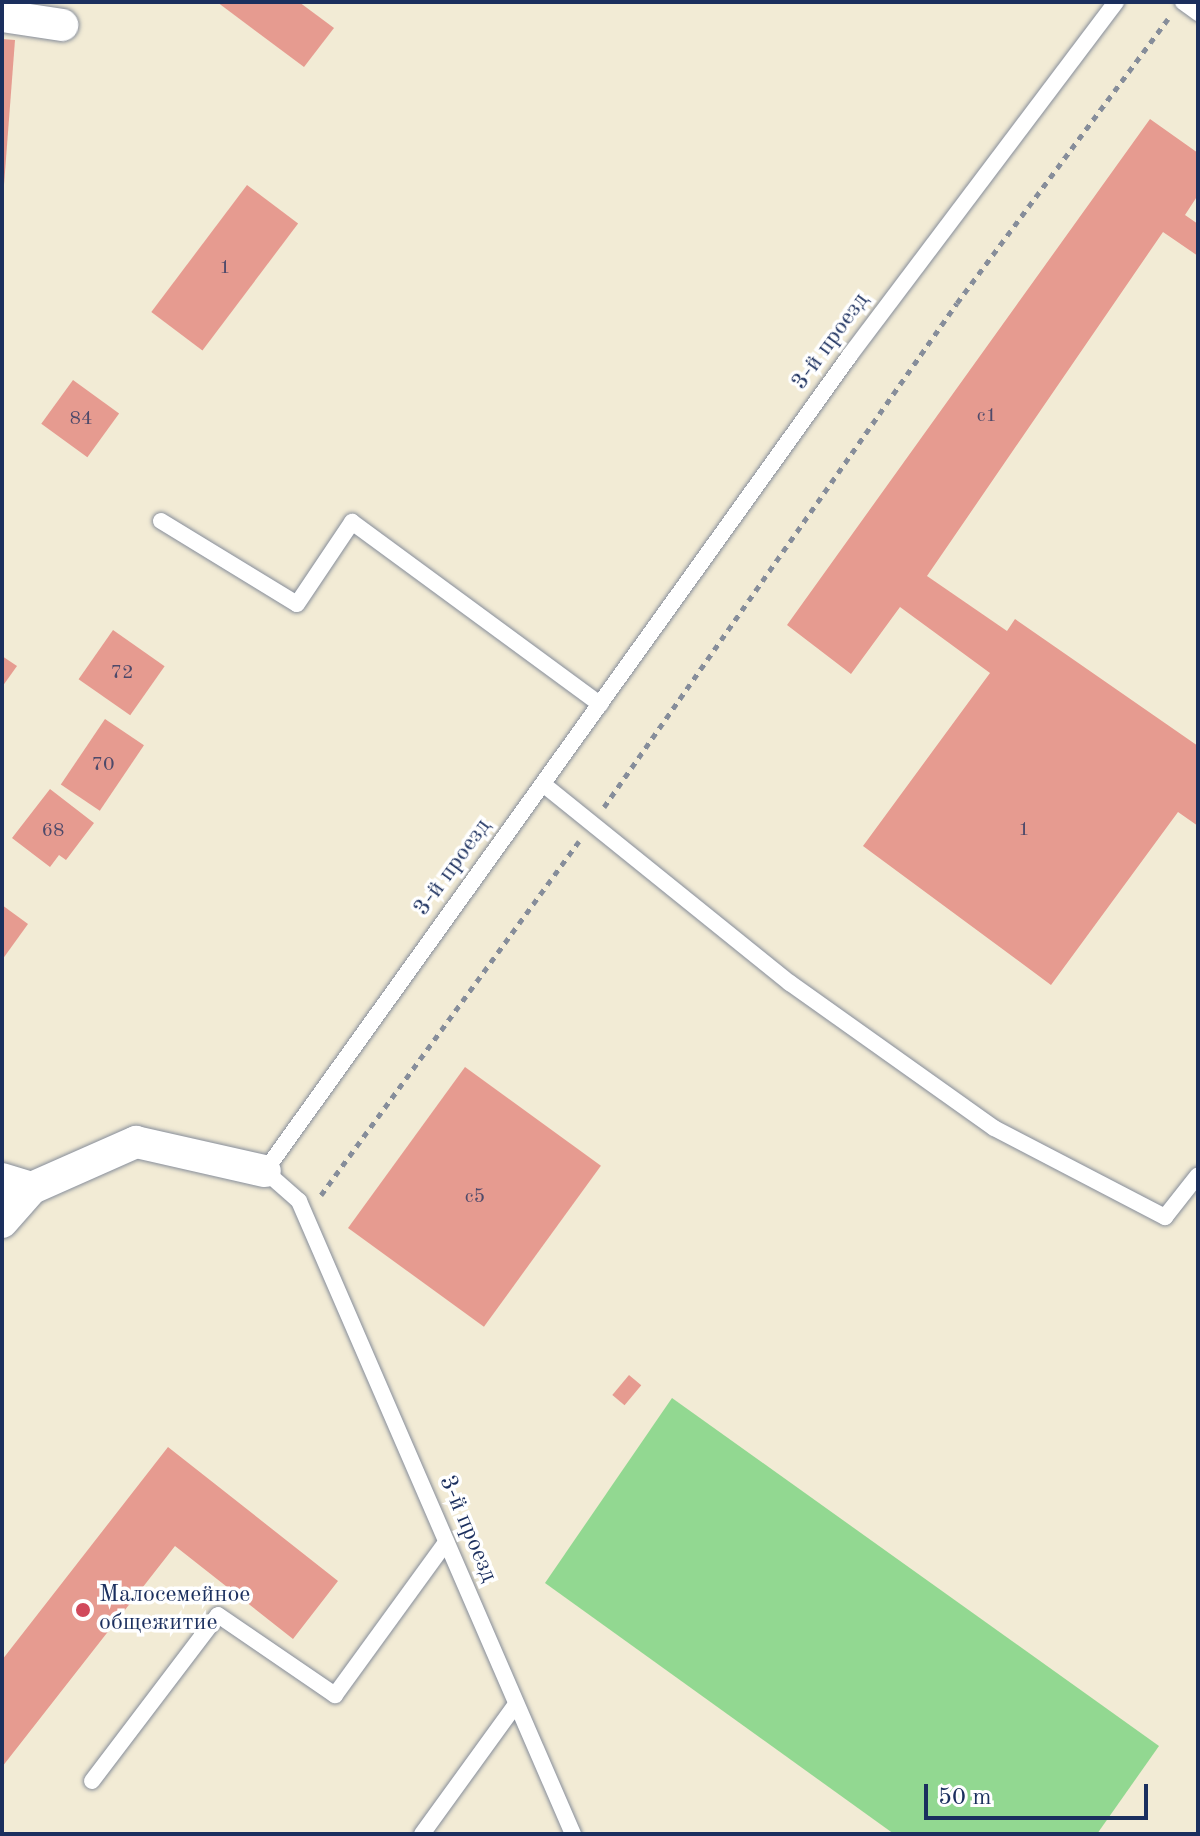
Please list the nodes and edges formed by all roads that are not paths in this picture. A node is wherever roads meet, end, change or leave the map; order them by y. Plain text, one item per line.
1 (1116, 2) edge
2 (1177, 8) edge
3 (1198, 13) edge
4 (2, 16) edge
5 (62, 25) dead end
6 (161, 521) dead end
7 (600, 704) junction
8 (543, 784) junction
9 (265, 1171) junction
10 (1198, 1175) edge
11 (17, 1184) edge
12 (2, 1222) edge
13 (446, 1542) junction
14 (516, 1704) junction
15 (92, 1781) dead end
16 (422, 1834) edge
17 (573, 1834) edge

1 - 7 lane, 3-й проезд
2 - 3 lane
4 - 5 street
6 - 7 lane
7 - 8 lane, 3-й проезд
8 - 9 lane, 3-й проезд
8 - 10 lane
9 - 11 street
9 - 13 lane, 3-й проезд
11 - 12 street
13 - 14 lane, 3-й проезд
13 - 15 lane
14 - 16 lane
14 - 17 lane, 3-й проезд

